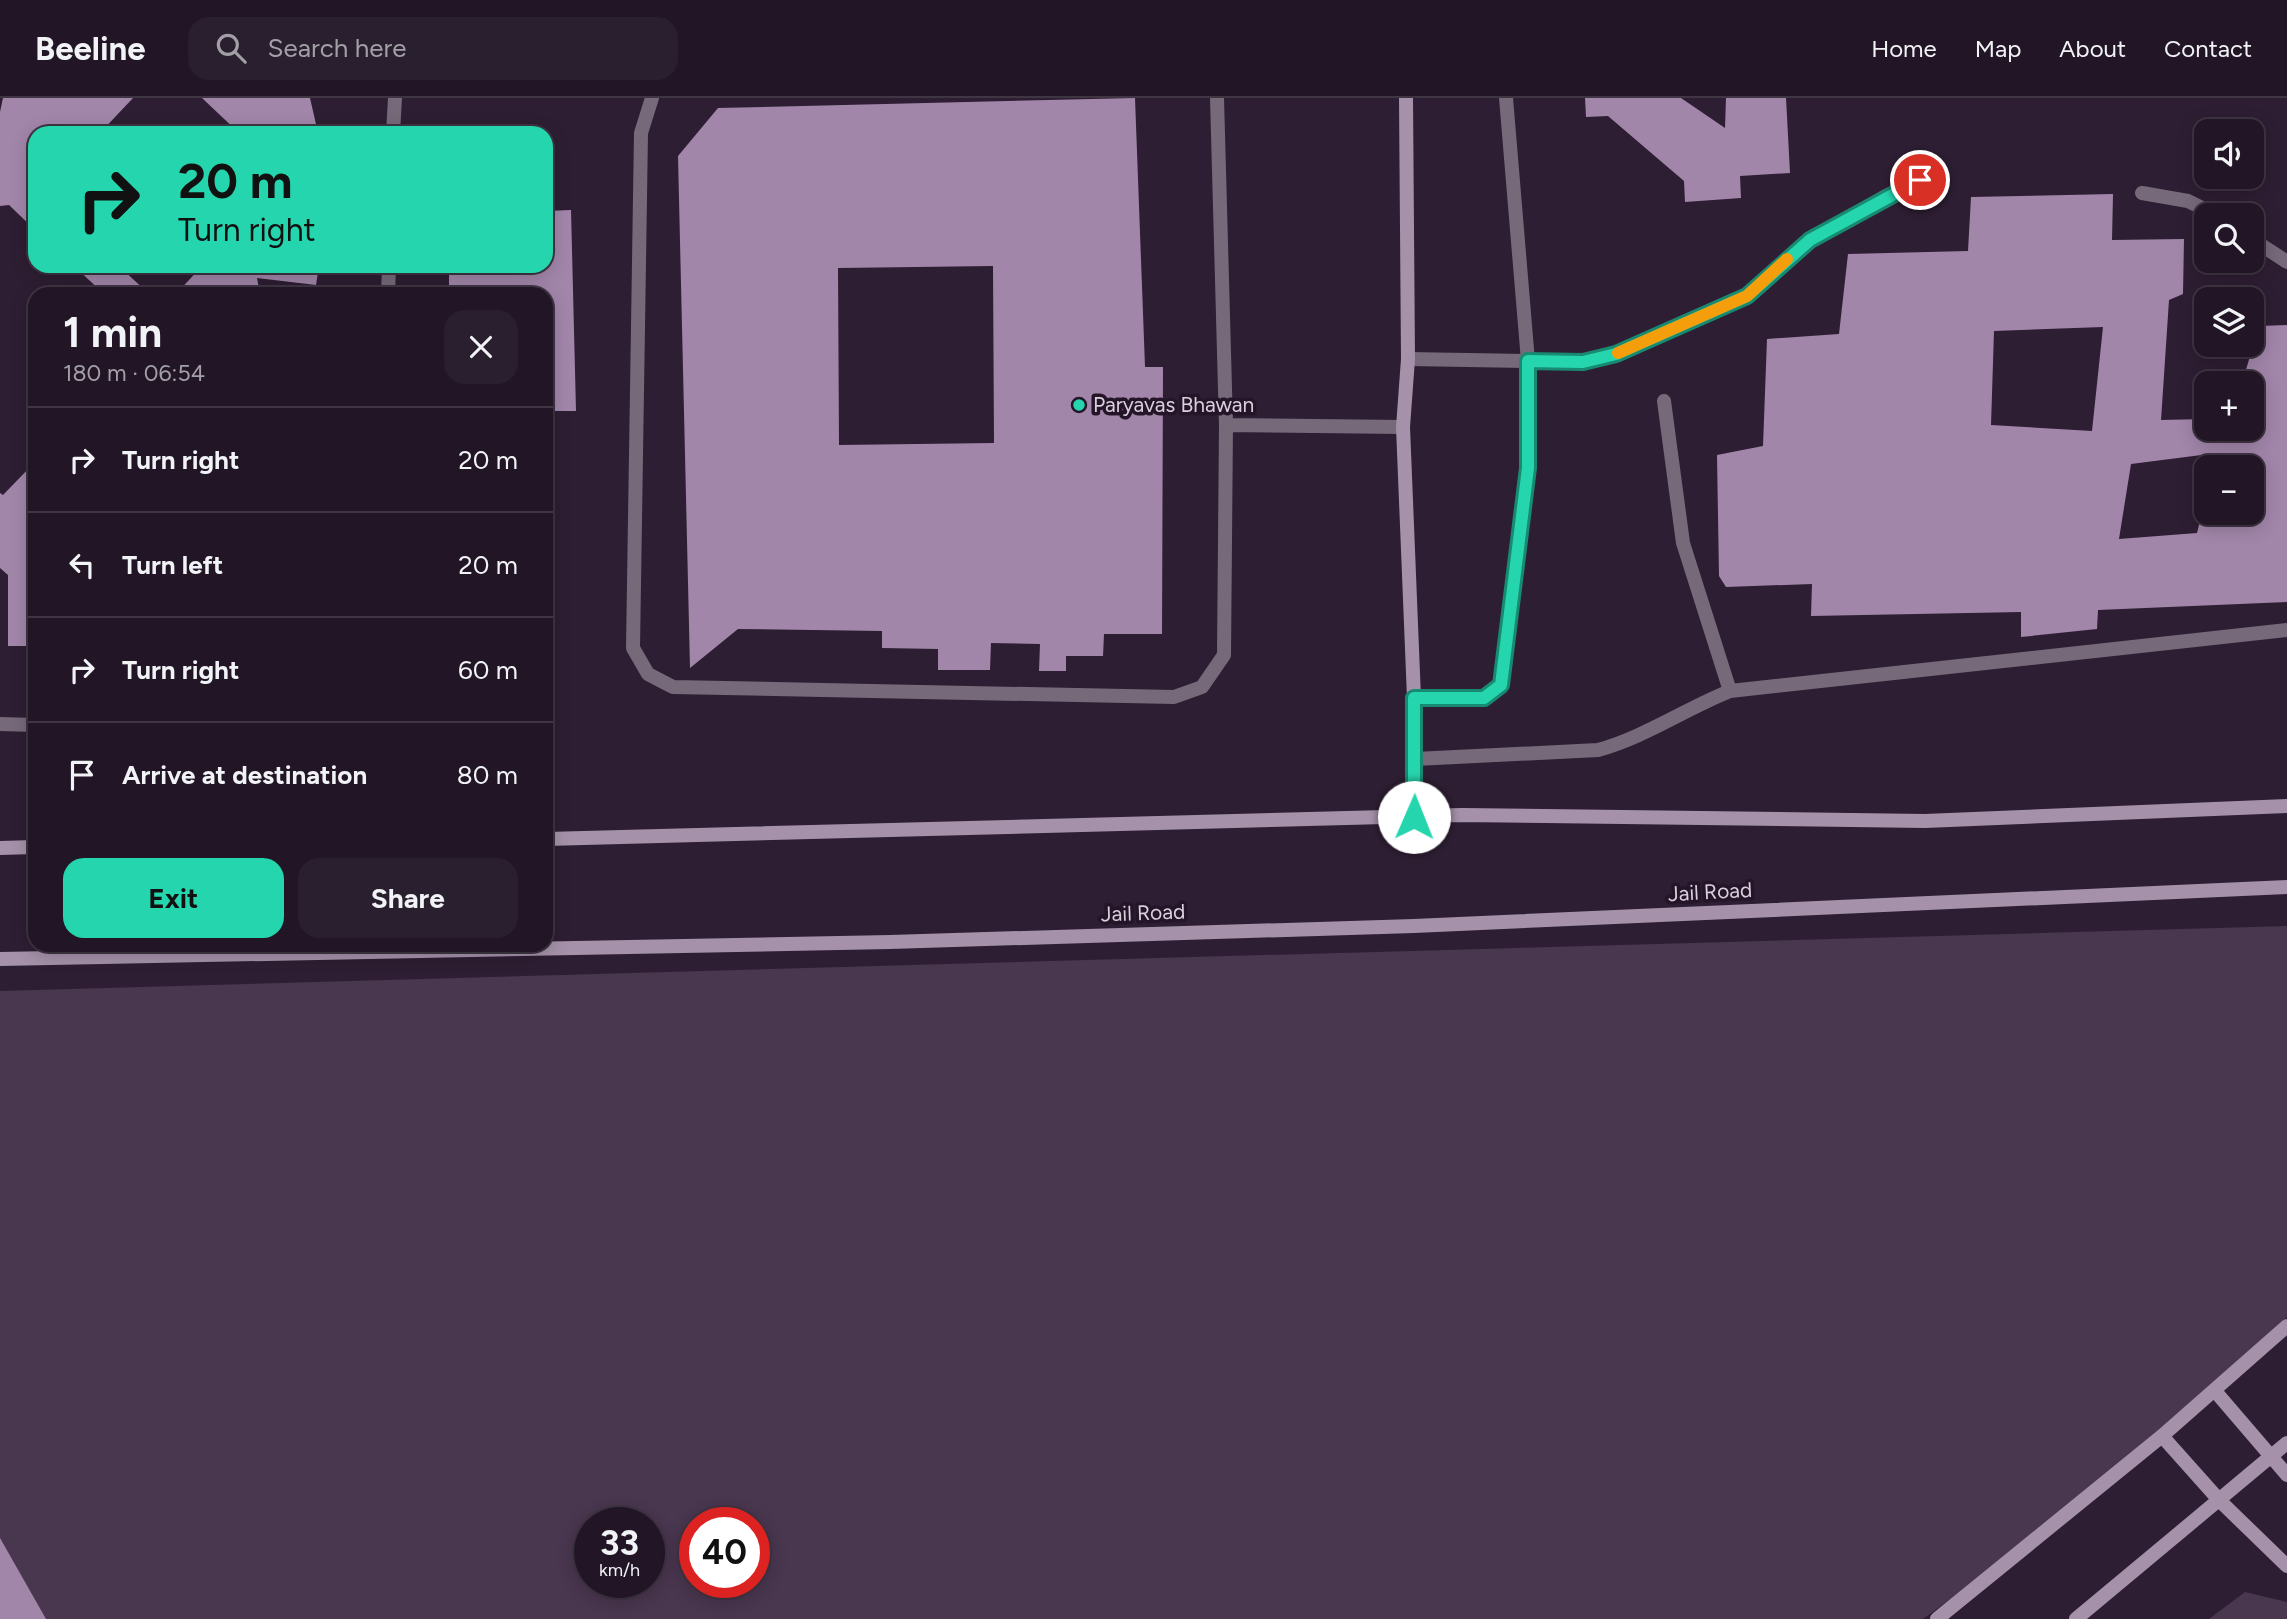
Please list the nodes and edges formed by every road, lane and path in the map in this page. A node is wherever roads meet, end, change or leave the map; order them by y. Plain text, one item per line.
1 (395, 98) edge
2 (652, 98) edge
3 (1217, 98) edge
4 (1406, 98) edge
5 (1506, 98) edge
6 (393, 126) edge
7 (1937, 171) dead end
8 (2142, 193) dead end
9 (2194, 204) edge
10 (2264, 247) edge
11 (2287, 262) edge
12 (1408, 359) junction
13 (1528, 361) junction
14 (1664, 401) dead end
15 (1226, 425) junction
16 (1403, 427) junction
17 (2287, 630) edge
18 (1730, 691) junction
19 (1414, 698) junction
20 (0, 724) edge
21 (28, 725) edge
22 (1415, 759) junction
23 (2287, 806) edge
24 (1414, 817) junction
25 (553, 839) edge
26 (28, 847) edge
27 (0, 848) edge
28 (2287, 887) edge
29 (553, 949) edge
30 (372, 952) edge
31 (0, 959) edge
32 (2287, 1326) edge
33 (2215, 1391) junction
34 (2162, 1436) junction
35 (2287, 1443) edge
36 (2270, 1458) junction
37 (2287, 1475) edge
38 (2220, 1501) junction
39 (2287, 1566) edge
40 (1937, 1619) edge
41 (2076, 1619) edge

1 - 6 lane
2 - 15 lane
3 - 15 lane
4 - 12 main road
5 - 13 lane
7 - 13 lane
8 - 9 lane
10 - 11 lane
12 - 13 lane
12 - 16 main road
13 - 19 lane
14 - 18 lane
15 - 16 lane
16 - 19 main road
17 - 18 lane
18 - 22 lane
19 - 22 main road
20 - 21 lane
22 - 24 main road
23 - 24 main road
24 - 25 main road
26 - 27 main road
28 - 29 main road, Jail Road
30 - 31 main road, Jail Road
32 - 33 main road
33 - 34 main road
33 - 36 main road
34 - 38 main road
34 - 40 main road
35 - 36 main road
36 - 37 main road
36 - 38 main road
38 - 39 main road
38 - 41 main road

